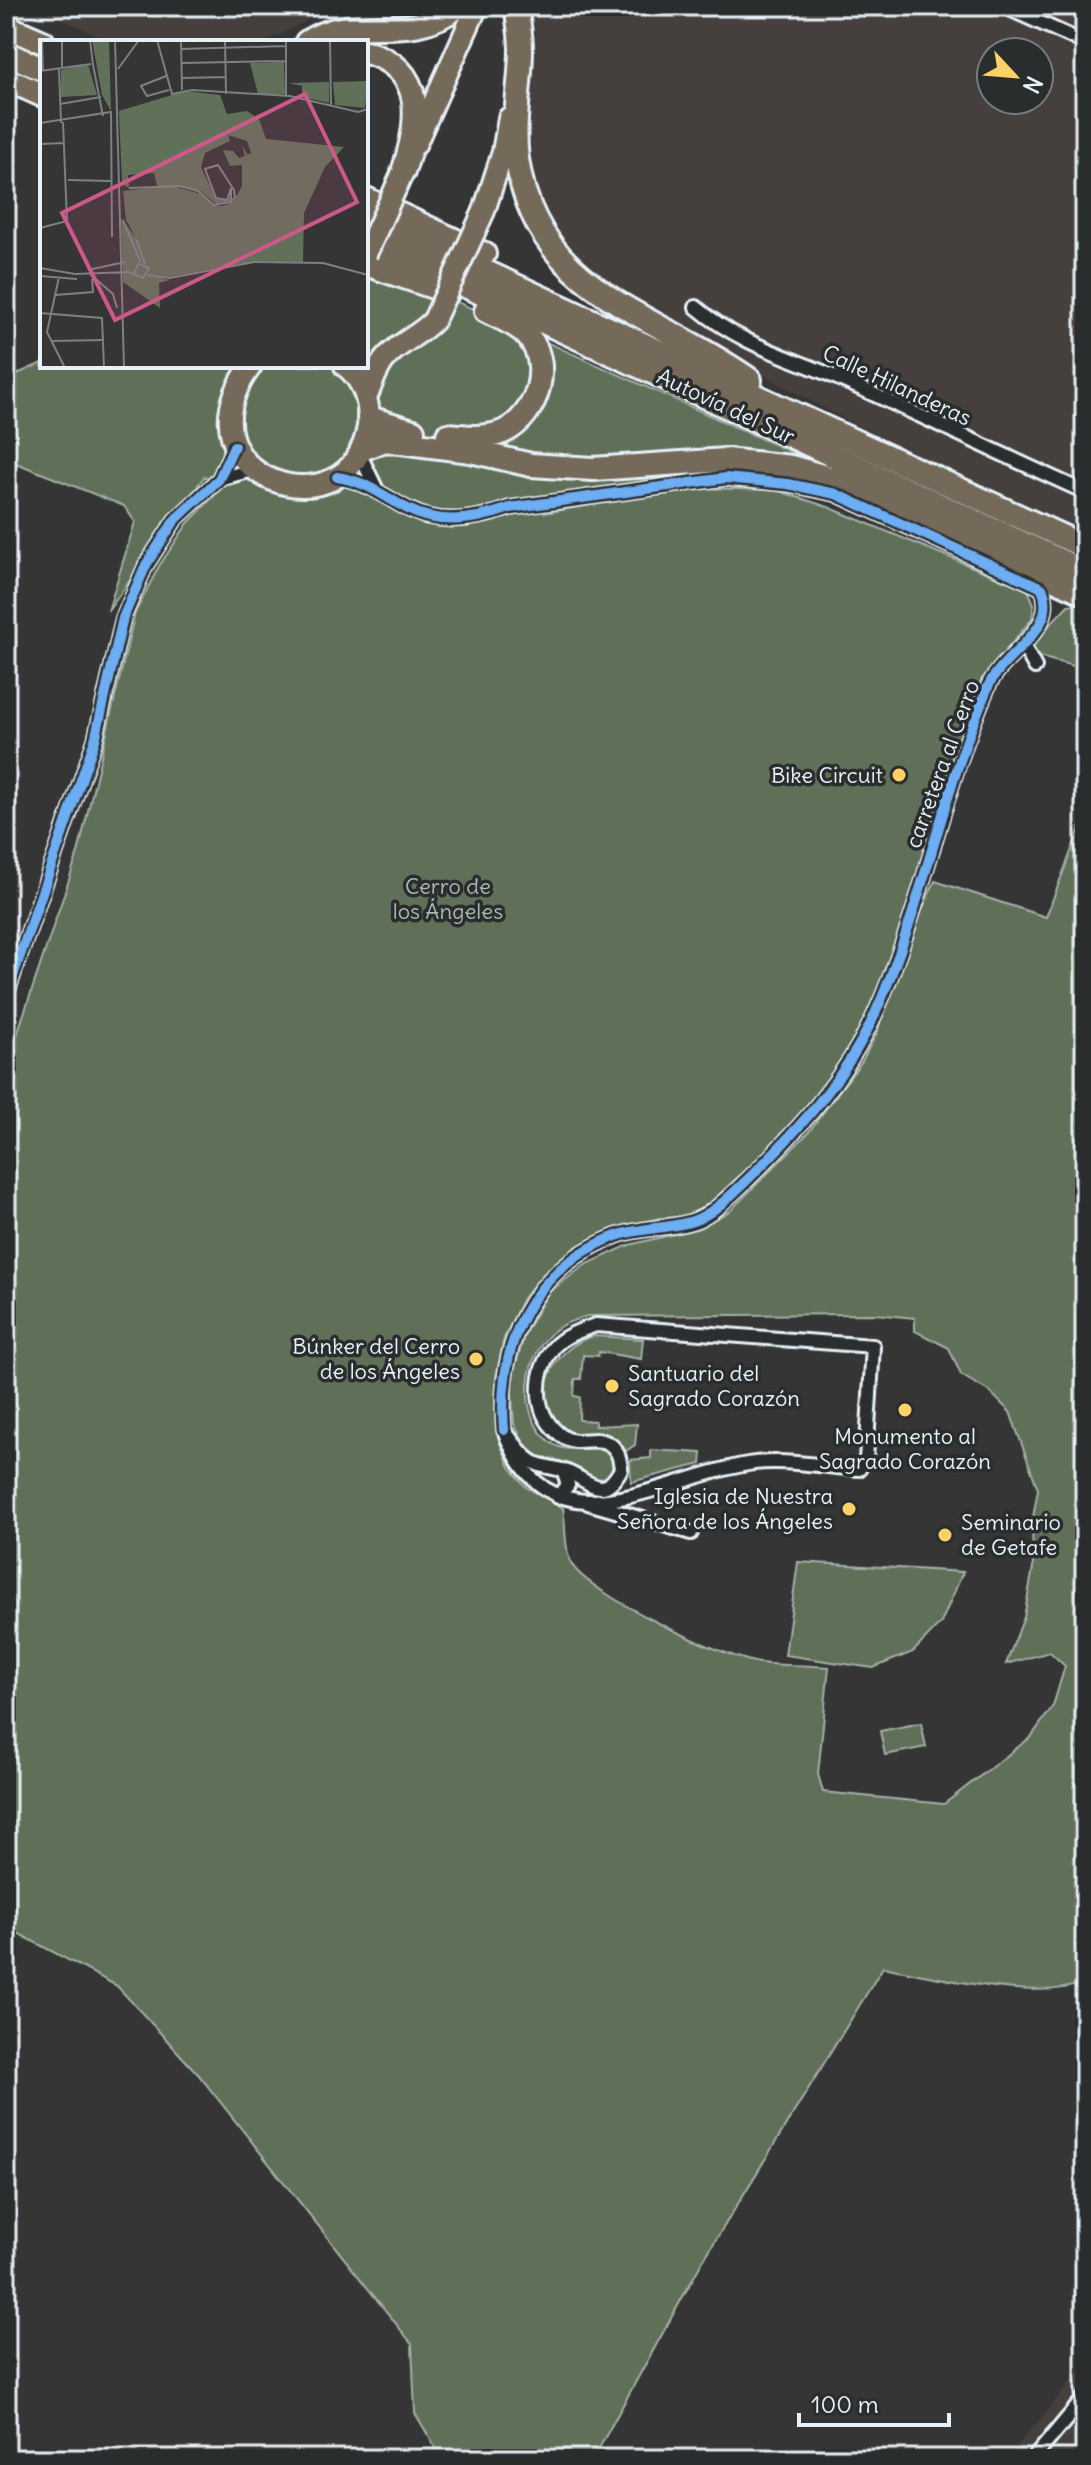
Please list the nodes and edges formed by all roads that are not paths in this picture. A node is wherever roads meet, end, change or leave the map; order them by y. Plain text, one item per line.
1 (458, 6) edge
2 (477, 6) edge
3 (516, 6) edge
4 (1003, 6) edge
5 (312, 40) edge
6 (1085, 43) edge
7 (6, 53) edge
8 (368, 53) edge
9 (40, 68) edge
10 (6, 79) edge
11 (40, 94) edge
12 (403, 172) junction
13 (368, 200) edge
14 (368, 218) edge
15 (368, 241) edge
16 (368, 250) edge
17 (368, 265) edge
18 (696, 307) dead end
19 (250, 368) edge
20 (346, 368) edge
21 (750, 380) junction
22 (367, 408) junction
23 (234, 446) junction
24 (361, 452) junction
25 (252, 470) junction
26 (337, 477) junction
27 (219, 479) junction
28 (946, 484) junction
29 (376, 488) junction
30 (1085, 492) edge
31 (1085, 547) edge
32 (1085, 572) edge
33 (1085, 593) edge
34 (1023, 645) junction
35 (1035, 667) dead end
36 (6, 996) edge
37 (504, 1430) junction
38 (563, 1470) junction
39 (585, 1483) junction
40 (558, 1497) junction
41 (585, 1502) junction
42 (691, 1533) dead end
43 (1085, 2397) edge
44 (1033, 2459) edge

1 - 5 highway
2 - 12 highway
3 - 21 highway
3 - 22 highway, bridge
4 - 6 street
7 - 9 highway
8 - 12 highway
10 - 11 highway
12 - 16 highway, bridge
13 - 21 highway
14 - 28 highway, Autovía del Sur
15 - 32 highway, Autovía del Sur
17 - 22 highway
18 - 30 street, Calle Hilanderas
19 - 23 highway
20 - 22 highway
21 - 28 highway
22 - 24 highway
23 - 25 highway
23 - 27 street
24 - 26 highway
24 - 29 street
24 - 33 highway
25 - 26 highway
25 - 27 street
26 - 29 street
27 - 36 street
28 - 31 highway, Autovía del Sur
29 - 34 street, carretera al Cerro
34 - 35 street
34 - 37 street, carretera al Cerro
37 - 38 street
37 - 40 street
38 - 39 street
38 - 40 street
39 - 41 street
39 - 41 street
40 - 41 street
41 - 42 street
43 - 44 street

